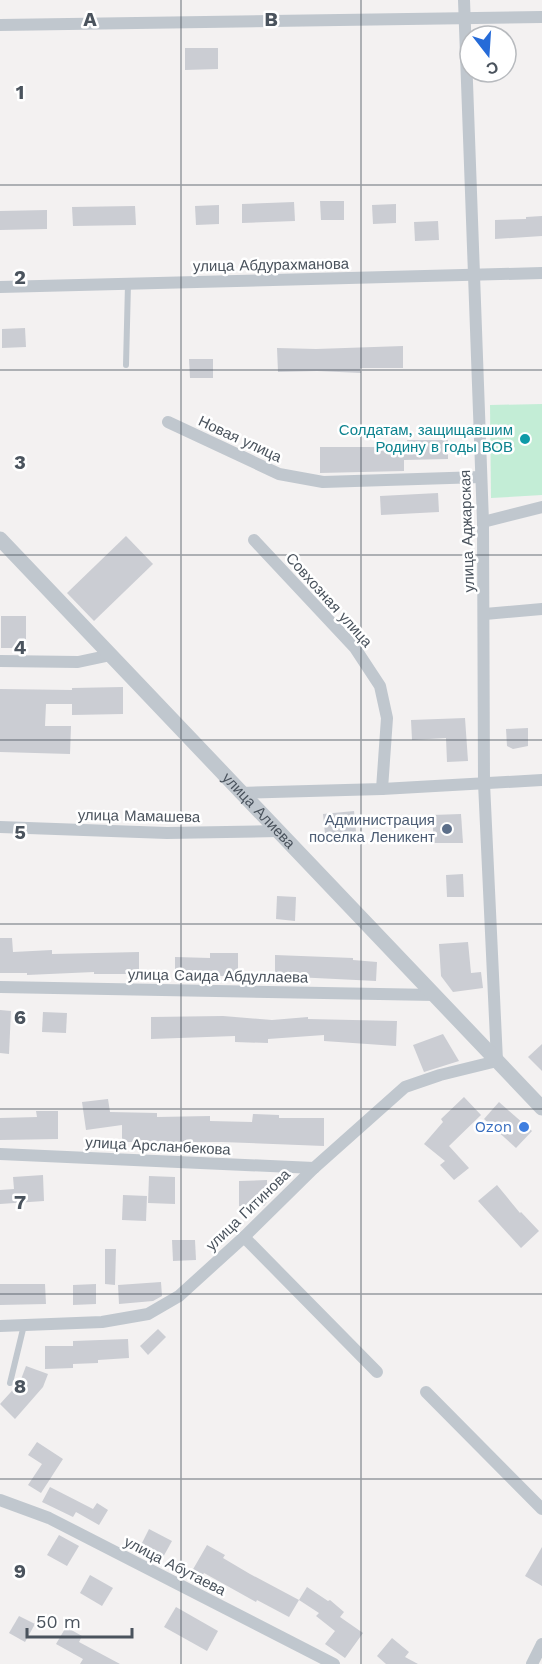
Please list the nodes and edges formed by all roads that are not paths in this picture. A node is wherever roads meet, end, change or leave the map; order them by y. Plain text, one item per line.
1 (464, 0) edge
2 (542, 17) edge
3 (465, 19) junction
4 (0, 25) edge
5 (542, 273) edge
6 (474, 275) junction
7 (128, 283) junction
8 (0, 287) edge
9 (126, 366) dead end
10 (168, 422) dead end
11 (481, 477) junction
12 (542, 507) edge
13 (483, 522) junction
14 (0, 539) edge
15 (254, 540) dead end
16 (542, 609) edge
17 (484, 614) junction
18 (111, 655) junction
19 (0, 661) edge
20 (542, 780) edge
21 (484, 783) junction
22 (382, 789) junction
23 (240, 793) junction
24 (0, 827) edge
25 (278, 831) junction
26 (0, 987) edge
27 (435, 995) junction
28 (497, 1062) junction
29 (542, 1108) edge
30 (0, 1154) edge
31 (314, 1167) junction
32 (244, 1237) junction
33 (24, 1325) junction
34 (0, 1326) edge
35 (376, 1372) dead end
36 (10, 1383) dead end
37 (426, 1392) dead end
38 (0, 1500) edge
39 (542, 1509) edge
40 (542, 1644) edge
41 (334, 1664) edge
42 (532, 1664) edge

1 - 3 street, улица Аджарская
2 - 3 street
3 - 4 street
3 - 6 street, улица Аджарская
5 - 6 street, улица Абдурахманова
6 - 7 street, улица Абдурахманова
6 - 11 street, улица Аджарская
7 - 8 street, улица Абдурахманова
7 - 9 lane
10 - 11 street, Новая улица
11 - 13 street, улица Аджарская
12 - 13 street
13 - 17 street, улица Аджарская
14 - 18 street, улица Алиева
15 - 22 street, Совхозная улица
16 - 17 street
17 - 21 street, улица Аджарская
18 - 19 street
18 - 23 street, улица Алиева
20 - 21 street
21 - 22 street
21 - 28 street, улица Аджарская
22 - 23 street
23 - 25 street, улица Алиева
24 - 25 street, улица Мамашева
25 - 27 street, улица Алиева
26 - 27 street, улица Саида Абдуллаева
27 - 28 street, улица Алиева
28 - 29 street, улица Алиева
28 - 31 street, улица Гитинова
30 - 31 street, улица Арсланбекова
31 - 32 street, улица Гитинова
32 - 33 street, улица Гитинова
32 - 35 street
33 - 34 street, улица Гитинова
33 - 36 lane
37 - 39 street
38 - 41 street, улица Абутаева
40 - 42 street

